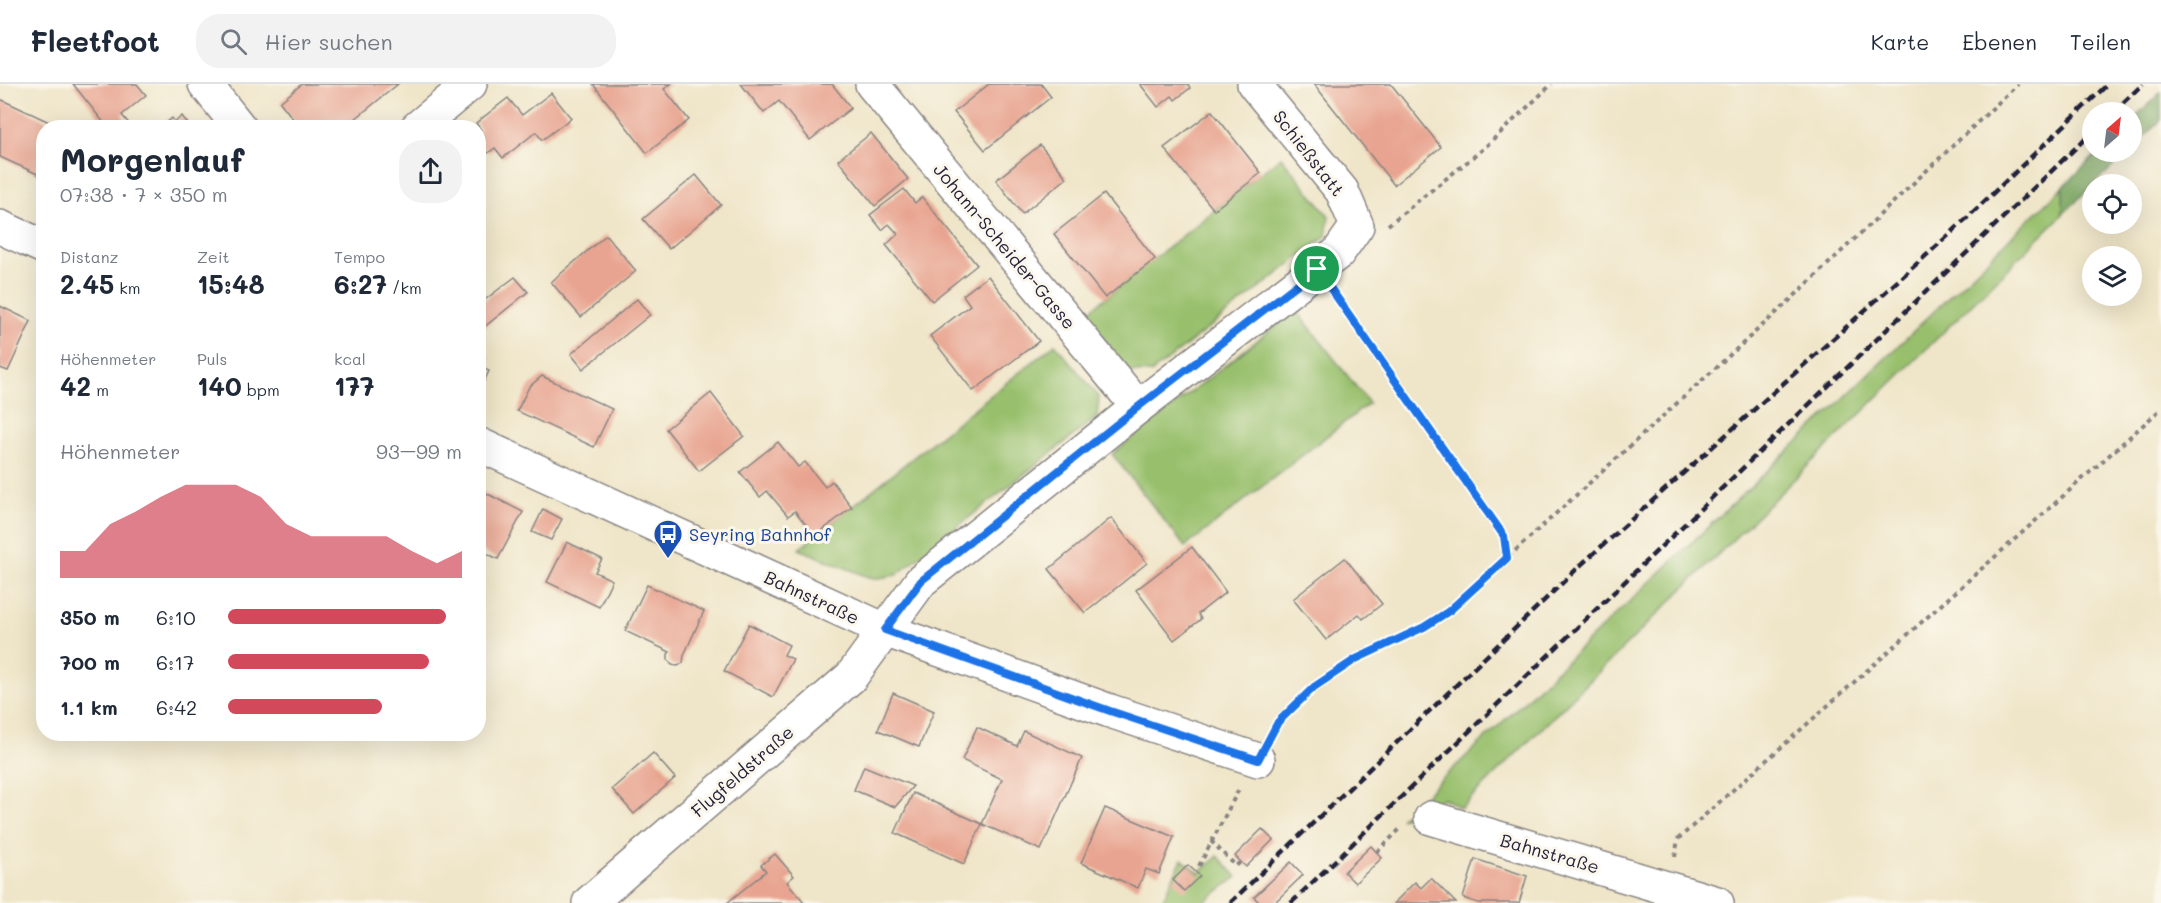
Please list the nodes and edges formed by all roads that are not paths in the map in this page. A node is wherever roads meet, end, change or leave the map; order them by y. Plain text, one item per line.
1 (205, 84) edge
2 (470, 84) edge
3 (872, 84) edge
4 (1254, 84) edge
5 (234, 120) edge
6 (427, 120) edge
7 (1357, 226) joint
8 (0, 227) edge
9 (36, 243) edge
10 (1138, 407) junction
11 (486, 448) edge
12 (885, 630) junction
13 (1258, 760) road end
14 (1431, 818) dead end
15 (589, 903) edge
16 (1717, 903) edge

1 - 5 street
2 - 6 street
3 - 10 street, Johann-Scheider-Gasse
4 - 7 street, Schießstatt
7 - 10 street, Flugfeldstraße
8 - 9 street
10 - 12 street, Flugfeldstraße
11 - 12 street, Bahnstraße
12 - 13 street, Bahnstraße
12 - 15 street, Flugfeldstraße
14 - 16 street, Bahnstraße

